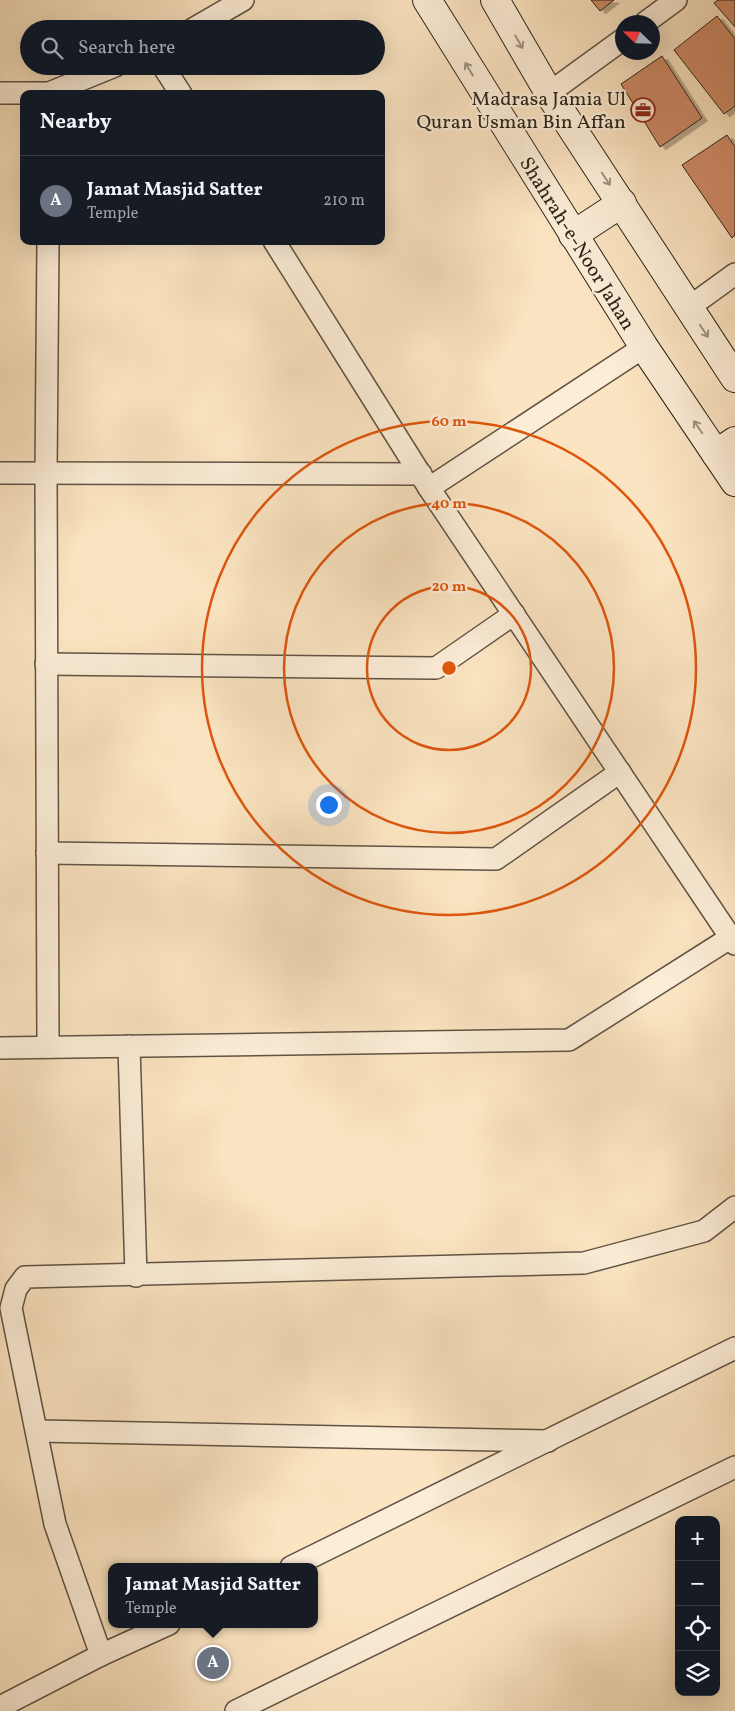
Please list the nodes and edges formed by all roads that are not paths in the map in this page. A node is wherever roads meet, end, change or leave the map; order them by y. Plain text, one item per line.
1 (243, 0) edge
2 (427, 0) edge
3 (495, 0) edge
4 (676, 0) edge
5 (656, 15) edge
6 (209, 20) edge
7 (615, 45) edge
8 (93, 75) edge
9 (169, 75) edge
10 (56, 90) edge
11 (178, 90) edge
12 (0, 93) edge
13 (20, 93) edge
14 (549, 93) junction
15 (622, 203) junction
16 (573, 235) junction
17 (48, 245) edge
18 (277, 245) edge
19 (735, 274) edge
20 (688, 308) junction
21 (644, 347) junction
22 (735, 378) edge
23 (726, 448) edge
24 (0, 473) edge
25 (46, 473) junction
26 (425, 481) junction
27 (735, 482) edge
28 (514, 614) junction
29 (46, 664) junction
30 (620, 772) junction
31 (47, 853) junction
32 (733, 941) edge
33 (129, 1046) junction
34 (48, 1047) junction
35 (0, 1048) edge
36 (735, 1206) edge
37 (136, 1276) junction
38 (735, 1348) edge
39 (38, 1430) junction
40 (548, 1441) junction
41 (735, 1467) edge
42 (298, 1563) edge
43 (160, 1628) edge
44 (101, 1655) junction
45 (0, 1707) edge
46 (236, 1711) edge

1 - 6 street
16 -> 2 main road, Shahrah-e-Noor Jahan
3 -> 14 main road
4 - 5 street
7 - 14 street
8 - 10 street
9 - 11 street
12 - 13 street
14 -> 15 main road
15 - 16 main road
15 - 20 main road
16 - 21 main road, Shahrah-e-Noor Jahan
17 - 25 street
18 - 26 street
19 - 20 street
20 -> 22 main road
23 -> 21 main road, Shahrah-e-Noor Jahan
21 - 26 street
23 - 27 main road, Shahrah-e-Noor Jahan
24 - 25 street
25 - 26 street
25 - 29 street
26 - 28 street
28 - 29 street
28 - 30 street
29 - 31 street
30 - 31 street
30 - 32 street
31 - 34 street
32 - 33 street
33 - 34 street
33 - 37 street
34 - 35 street
36 - 37 street
37 - 39 street
38 - 40 street
39 - 40 street
39 - 44 street
40 - 42 street
41 - 46 street
43 - 44 street
44 - 45 street

